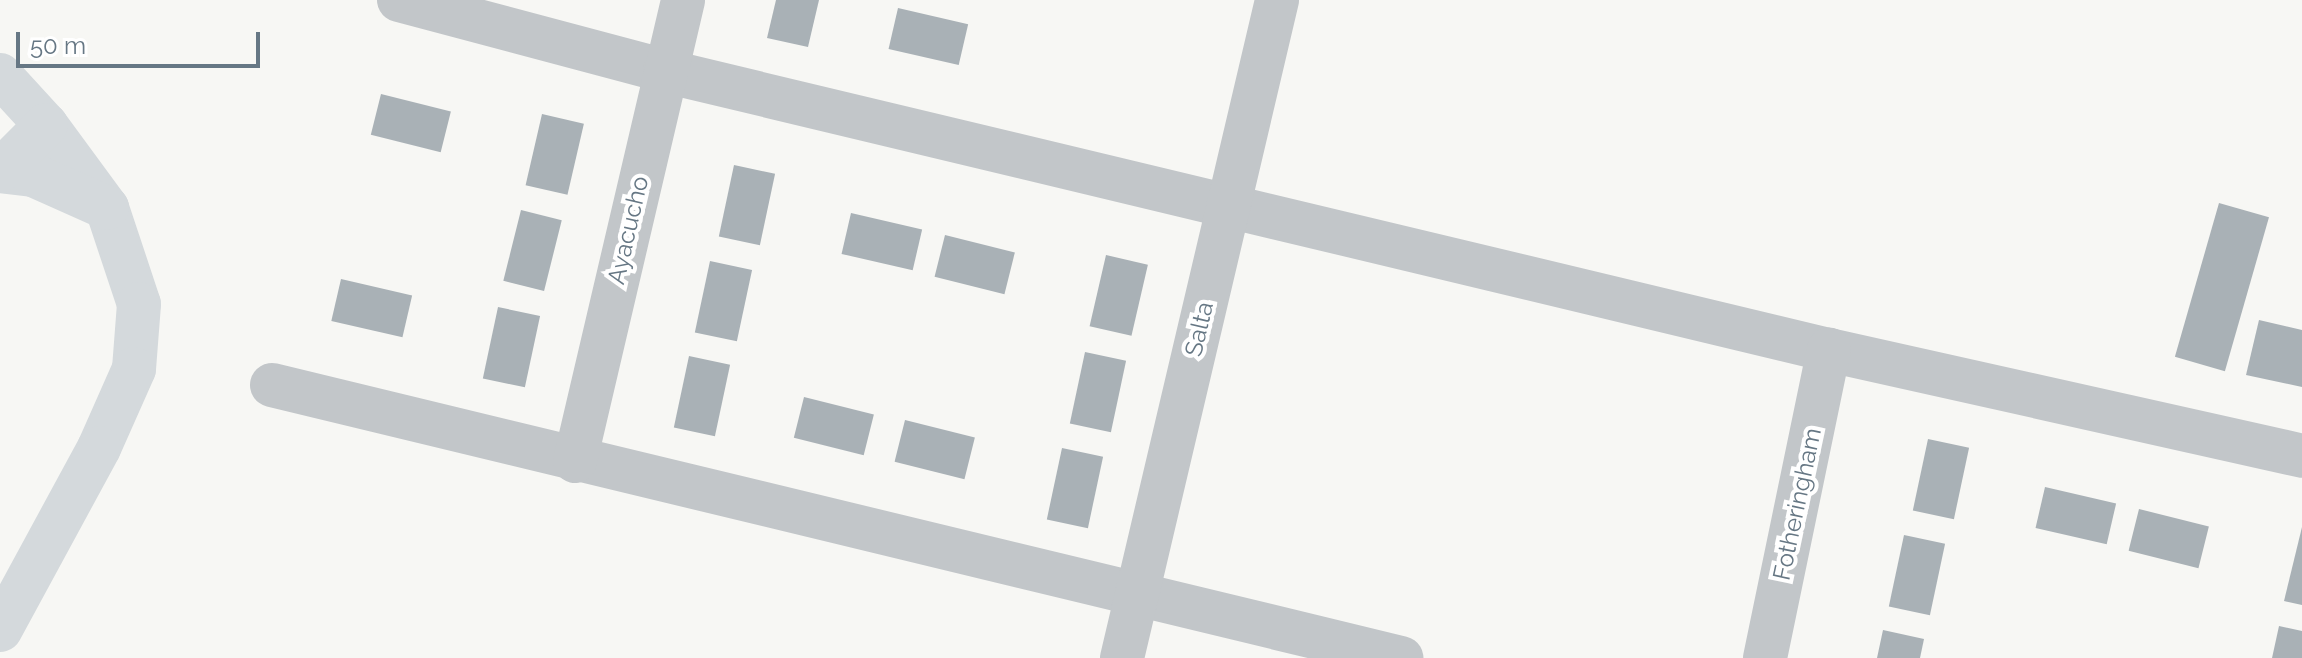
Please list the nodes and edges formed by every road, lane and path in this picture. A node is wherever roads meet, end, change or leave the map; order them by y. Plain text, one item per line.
1 (399, 0) edge
2 (683, 0) edge
3 (1277, 0) edge
4 (665, 71) junction
5 (0, 75) edge
6 (46, 125) junction
7 (0, 171) edge
8 (1229, 205) junction
9 (107, 208) junction
10 (1829, 350) junction
11 (272, 385) dead end
12 (2302, 456) edge
13 (575, 461) junction
14 (1136, 598) junction
15 (0, 630) edge
16 (1122, 658) edge
17 (1401, 658) edge
18 (1765, 658) edge

1 - 4 street
2 - 4 street, Ayacucho
3 - 8 street, Salta
4 - 8 street
4 - 13 street, Ayacucho
5 - 6 main road
6 - 7 main road
6 - 9 main road
7 - 9 main road
8 - 10 street
8 - 14 street, Salta
9 - 15 main road
10 - 12 street
10 - 18 street, Fotheringham
11 - 13 street
13 - 14 street
14 - 16 street, Salta
14 - 17 street

